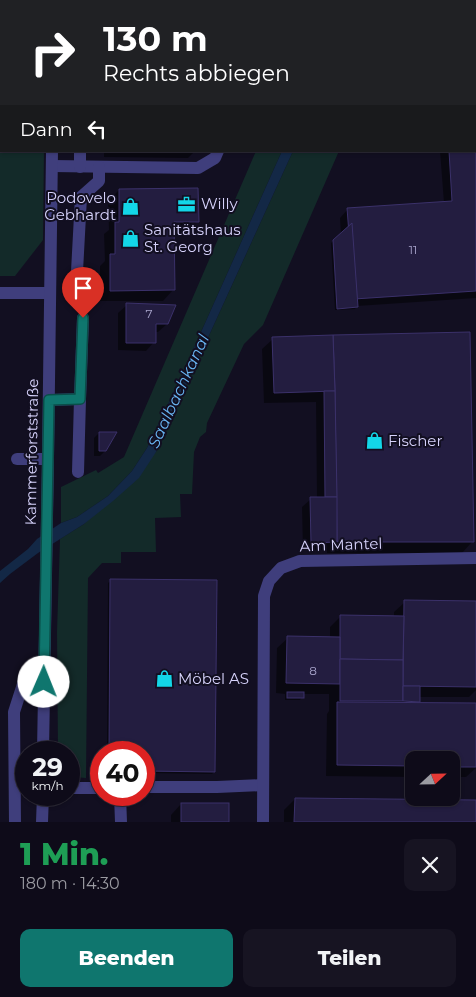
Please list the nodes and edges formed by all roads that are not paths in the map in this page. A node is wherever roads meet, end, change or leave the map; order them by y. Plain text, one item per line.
1 (52, 152) edge
2 (80, 152) edge
3 (218, 152) edge
4 (52, 166) junction
5 (80, 166) junction
6 (99, 167) junction
7 (76, 290) dead end
8 (0, 293) edge
9 (50, 293) junction
10 (83, 318) dead end
11 (80, 399) junction
12 (49, 400) junction
13 (17, 459) dead end
14 (48, 459) junction
15 (78, 472) dead end
16 (476, 558) edge
17 (44, 665) junction
18 (43, 741) edge
19 (263, 785) junction
20 (155, 787) edge
21 (43, 806) edge
22 (120, 806) edge
23 (15, 822) edge
24 (42, 822) edge
25 (121, 822) edge
26 (263, 822) edge

1 - 4 street, Kammerforststraße
2 - 5 street
3 - 6 street
4 - 5 street
4 - 9 street, Kammerforststraße
5 - 6 street
6 - 7 street
8 - 9 street
9 - 12 street, Kammerforststraße
10 - 11 street
11 - 12 street
11 - 15 street
12 - 14 street, Kammerforststraße
13 - 14 street
14 - 17 street, Kammerforststraße
16 - 19 street, Am Mantel
17 - 18 street, Kammerforststraße
17 - 23 street
19 - 20 street
19 - 26 street, Am Mantel
21 - 24 street
22 - 25 street

